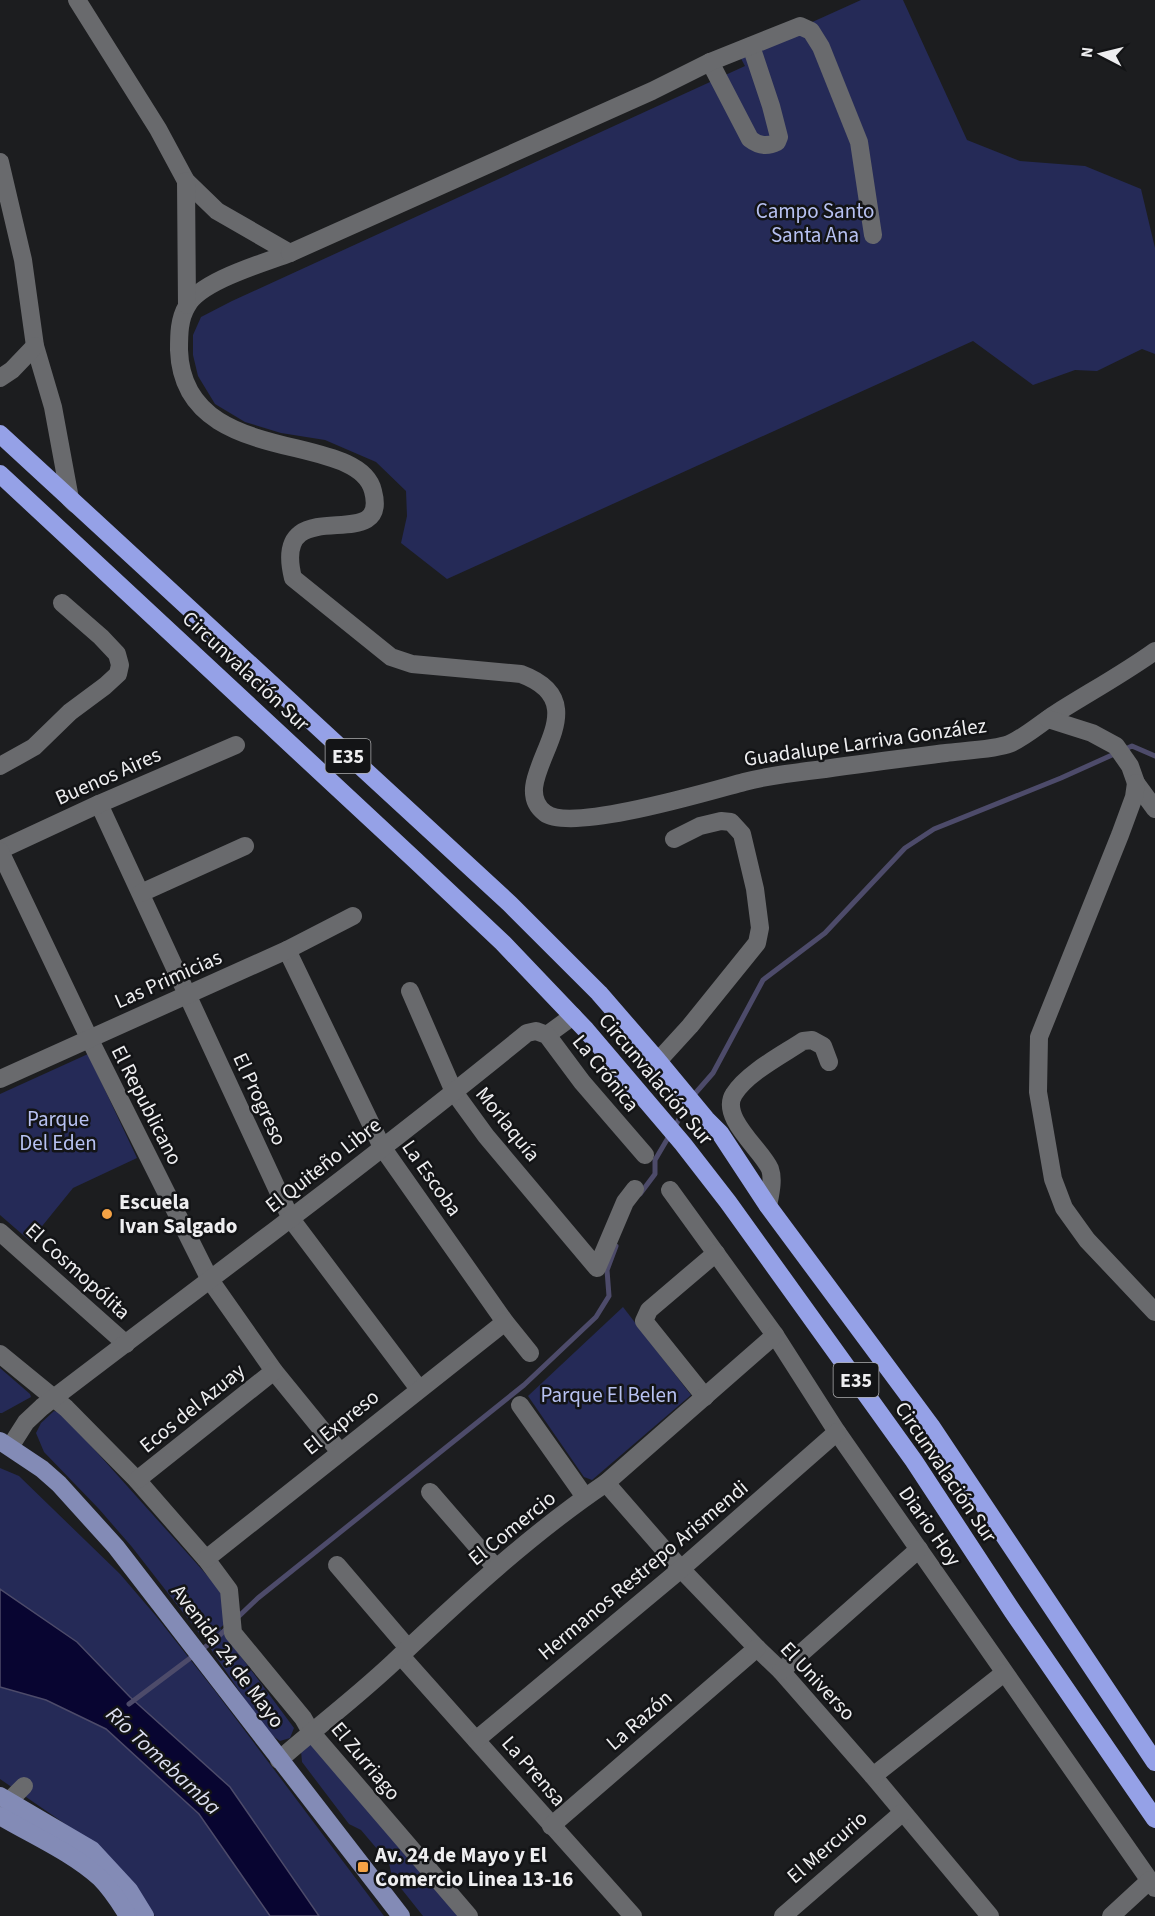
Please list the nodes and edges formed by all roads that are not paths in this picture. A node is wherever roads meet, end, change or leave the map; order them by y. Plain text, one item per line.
1 (76, 0) edge
2 (751, 46) junction
3 (710, 62) junction
4 (0, 162) edge
5 (186, 181) junction
6 (873, 235) dead end
7 (290, 253) junction
8 (187, 304) junction
9 (35, 346) junction
10 (0, 378) edge
11 (0, 434) edge
12 (0, 474) edge
13 (94, 523) junction
14 (62, 603) dead end
15 (1155, 651) edge
16 (1048, 719) junction
17 (236, 745) dead end
18 (0, 766) edge
19 (1136, 783) junction
20 (99, 804) junction
21 (1155, 809) edge
22 (674, 838) dead end
23 (245, 846) dead end
24 (0, 851) edge
25 (141, 893) junction
26 (353, 916) dead end
27 (287, 951) junction
28 (410, 991) dead end
29 (188, 995) junction
30 (573, 1016) junction
31 (527, 1033) joint
32 (546, 1035) junction
33 (90, 1040) junction
34 (658, 1060) junction
35 (829, 1062) dead end
36 (0, 1079) edge
37 (454, 1092) junction
38 (382, 1147) junction
39 (645, 1155) dead end
40 (635, 1189) dead end
41 (670, 1190) dead end
42 (768, 1206) junction
43 (291, 1219) junction
44 (0, 1232) edge
45 (716, 1253) junction
46 (210, 1280) junction
47 (1155, 1312) edge
48 (506, 1322) junction
49 (776, 1335) junction
50 (126, 1344) junction
51 (530, 1353) dead end
52 (0, 1354) edge
53 (274, 1371) junction
54 (419, 1389) junction
55 (705, 1397) junction
56 (54, 1399) junction
57 (520, 1405) dead end
58 (837, 1432) junction
59 (5, 1444) edge
60 (340, 1452) junction
61 (137, 1480) junction
62 (606, 1483) junction
63 (430, 1492) dead end
64 (585, 1497) junction
65 (920, 1549) junction
66 (206, 1559) junction
67 (337, 1565) dead end
68 (496, 1568) junction
69 (681, 1569) junction
70 (757, 1648) junction
71 (404, 1652) junction
72 (781, 1671) junction
73 (1004, 1673) junction
74 (311, 1732) junction
75 (476, 1740) junction
76 (279, 1760) junction
77 (1155, 1762) edge
78 (873, 1776) junction
79 (24, 1786) dead end
80 (2, 1806) edge
81 (902, 1813) junction
82 (1155, 1820) edge
83 (551, 1826) junction
84 (1152, 1884) edge
85 (132, 1913) edge
86 (401, 1916) edge
87 (468, 1916) edge
88 (633, 1916) edge
89 (783, 1916) edge
90 (990, 1916) edge
91 (1111, 1916) edge

1 - 5 street
2 - 3 street
2 - 3 street
2 - 6 street
3 - 7 street
4 - 9 street
5 - 7 street
5 - 8 street
7 - 8 street
8 - 16 street, Guadalupe Larriva González
9 - 10 street
9 - 13 street
11 - 13 highway, Circunvalación Sur / E35
12 - 30 highway, Circunvalación Sur / E35
13 - 34 highway, Circunvalación Sur / E35
14 - 18 street
15 - 16 street
16 - 19 street
17 - 20 street, Buenos Aires
19 - 21 street
19 - 47 street
20 - 24 street, Buenos Aires
20 - 25 street, El Progreso
22 - 34 street
23 - 25 street
24 - 33 street, El Republicano
25 - 29 street, El Progreso
26 - 27 street, Las Primicias
27 - 29 street, Las Primicias
27 - 38 street, La Escoba
28 - 37 street, Morlaquía
29 - 33 street, Las Primicias
29 - 43 street, El Progreso
30 - 32 street
30 - 82 highway, Circunvalación Sur / E35
31 - 32 street, La Crónica
31 - 37 street, El Quiteño Libre
32 - 39 street, La Crónica
33 - 36 street, Las Primicias
33 - 46 street, El Republicano
34 - 42 highway, Circunvalación Sur / E35
35 - 42 street
37 - 38 street, El Quiteño Libre
37 - 40 street, Morlaquía
38 - 43 street, El Quiteño Libre
38 - 48 street, La Escoba
41 - 45 street, Diario Hoy
42 - 77 highway, Circunvalación Sur / E35
43 - 46 street, El Quiteño Libre
43 - 54 street, El Progreso
44 - 50 street, El Cosmopólita
45 - 49 street, Diario Hoy
45 - 55 street
46 - 50 street, El Quiteño Libre
46 - 53 street, El Republicano
48 - 51 street, La Escoba
48 - 54 street, El Expreso
49 - 55 street, El Comercio
49 - 58 street, Diario Hoy
50 - 56 street, El Quiteño Libre
52 - 56 street
53 - 60 street, El Republicano
53 - 61 street, Ecos del Azuay
54 - 60 street, El Expreso
55 - 62 street, El Comercio
56 - 59 street, El Quiteño Libre
56 - 61 street
57 - 64 street
58 - 65 street, Diario Hoy
58 - 69 street, Hermanos Restrepo Arismendi
59 - 76 main road, Avenida 24 de Mayo
60 - 66 street, El Expreso
61 - 66 street
62 - 64 street, El Comercio
62 - 69 street, El Universo
63 - 68 street
64 - 68 street, El Comercio
65 - 72 street
65 - 73 street, Diario Hoy
66 - 74 street, El Zurriago
67 - 71 street, La Prensa
68 - 71 street, El Comercio
69 - 70 street, El Universo
69 - 75 street, Hermanos Restrepo Arismendi
70 - 72 street, El Universo
70 - 83 street, La Razón
71 - 74 street, El Comercio
71 - 75 street, La Prensa
72 - 78 street, El Universo
73 - 78 street
73 - 84 street, Diario Hoy
74 - 76 street, El Comercio
74 - 87 street, El Zurriago
75 - 83 street, La Prensa
76 - 86 main road, Avenida 24 de Mayo
78 - 81 street, El Universo
79 - 80 street
80 - 85 main road
81 - 89 street, El Mercurio
81 - 90 street, El Universo
83 - 88 street, La Prensa
84 - 91 street

